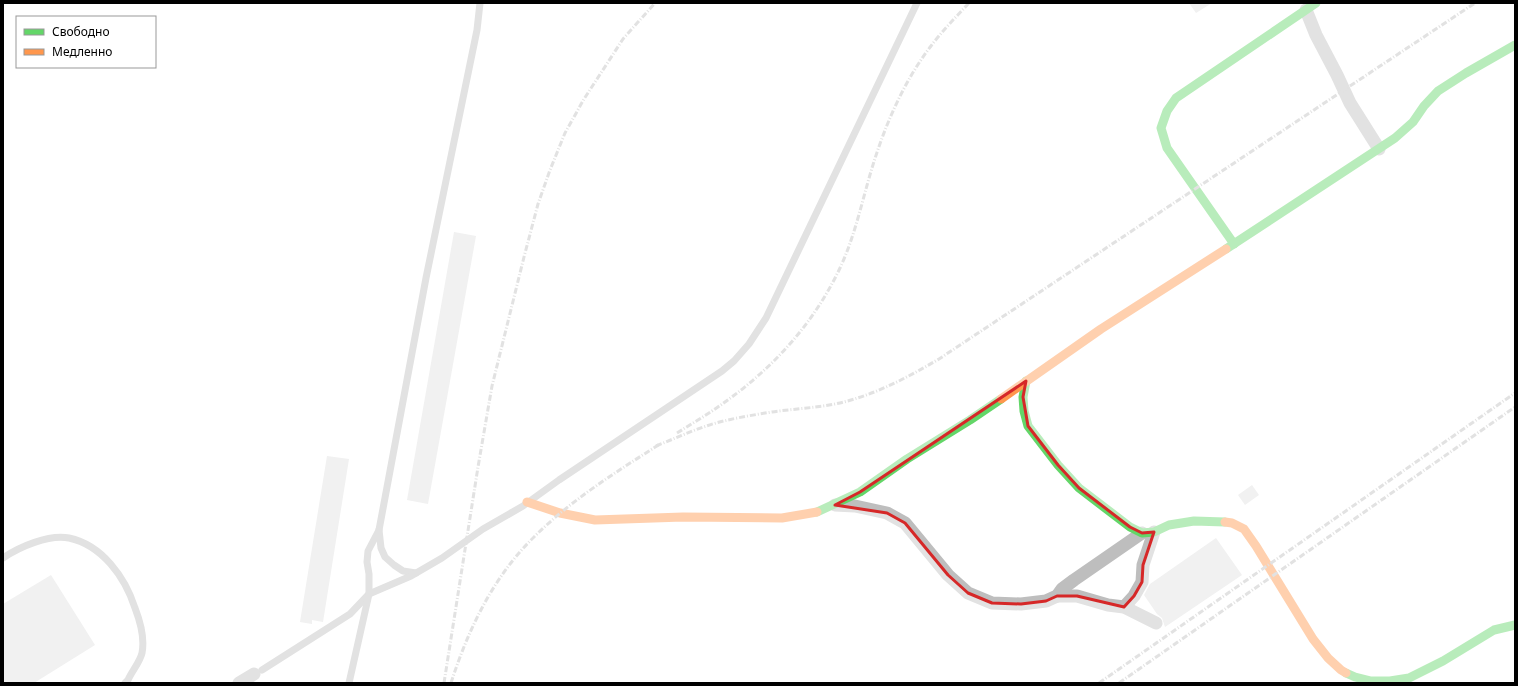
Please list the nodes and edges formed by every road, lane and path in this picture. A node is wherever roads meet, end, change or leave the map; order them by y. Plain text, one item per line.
1 (480, 3) edge
2 (917, 3) edge
3 (1311, 6) edge
4 (1515, 45) edge
5 (1379, 149) junction
6 (1234, 244) junction
7 (1026, 381) junction
8 (527, 502) junction
9 (835, 505) junction
10 (379, 530) junction
11 (1148, 533) junction
12 (3, 558) edge
13 (416, 573) junction
14 (369, 594) junction
15 (1057, 596) junction
16 (1124, 607) junction
17 (1156, 623) dead end
18 (1515, 625) edge
19 (258, 672) joint
20 (1389, 682) edge
21 (125, 683) edge
22 (239, 683) edge
23 (349, 683) edge

1 - 10 lane
2 - 8 lane
3 - 5 street
3 - 6 street
4 - 5 street
5 - 6 street
6 - 7 street
7 - 9 street
7 - 11 street
8 - 9 street
8 - 13 lane
9 - 15 street
10 - 13 lane
10 - 14 lane
11 - 15 street
11 - 16 street
11 - 20 street
12 - 21 lane
13 - 14 lane
14 - 19 lane
14 - 23 lane
15 - 16 street
16 - 17 street
18 - 20 street
19 - 22 street

